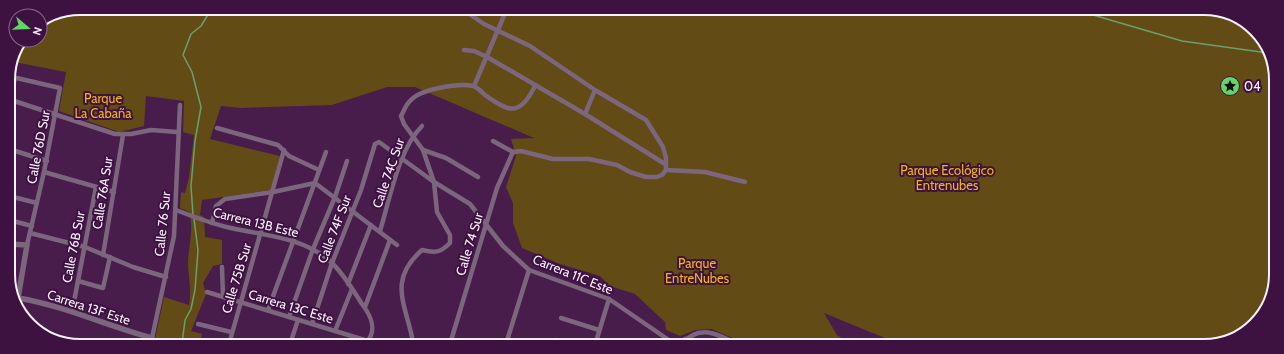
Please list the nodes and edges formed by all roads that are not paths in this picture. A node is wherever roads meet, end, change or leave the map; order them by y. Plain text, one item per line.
1 (471, 15) edge
2 (505, 15) edge
3 (499, 31) junction
4 (464, 50) dead end
5 (487, 57) junction
6 (15, 78) edge
7 (474, 86) junction
8 (535, 86) junction
9 (595, 90) junction
10 (15, 103) edge
11 (180, 105) dead end
12 (56, 113) junction
13 (585, 114) junction
14 (422, 126) dead end
15 (217, 128) dead end
16 (177, 132) junction
17 (123, 135) junction
18 (412, 136) junction
19 (493, 141) dead end
20 (377, 143) joint
21 (284, 150) junction
22 (423, 150) junction
23 (15, 151) edge
24 (326, 152) dead end
25 (513, 152) junction
26 (402, 160) junction
27 (47, 161) junction
28 (347, 161) dead end
29 (665, 164) junction
30 (319, 170) junction
31 (666, 170) junction
32 (44, 172) junction
33 (478, 177) dead end
34 (434, 182) junction
35 (744, 182) dead end
36 (315, 183) junction
37 (96, 187) junction
38 (114, 192) junction
39 (273, 192) junction
40 (335, 197) junction
41 (15, 198) edge
42 (37, 203) junction
43 (176, 210) junction
44 (352, 211) junction
45 (15, 222) edge
46 (212, 223) junction
47 (371, 225) junction
48 (32, 226) junction
49 (486, 226) junction
50 (380, 231) junction
51 (30, 233) junction
52 (261, 233) junction
53 (390, 240) junction
54 (293, 241) junction
55 (15, 244) edge
56 (27, 245) junction
57 (397, 245) dead end
58 (85, 247) junction
59 (313, 249) junction
60 (103, 255) junction
61 (110, 258) junction
62 (332, 263) junction
63 (222, 267) dead end
64 (529, 270) junction
65 (166, 277) junction
66 (78, 281) junction
67 (348, 284) junction
68 (352, 289) junction
69 (207, 292) dead end
70 (18, 296) edge
71 (222, 296) junction
72 (20, 299) edge
73 (609, 299) junction
74 (240, 302) junction
75 (364, 307) junction
76 (268, 310) junction
77 (72, 312) junction
78 (289, 317) junction
79 (561, 318) dead end
80 (298, 320) junction
81 (198, 324) dead end
82 (312, 324) junction
83 (599, 330) junction
84 (335, 331) junction
85 (231, 332) junction
86 (292, 338) dead end
87 (146, 339) edge
88 (152, 339) edge
89 (230, 339) edge
90 (356, 339) edge
91 (369, 339) edge
92 (412, 339) edge
93 (452, 339) edge
94 (508, 339) edge
95 (597, 339) edge
96 (667, 339) edge
97 (686, 339) edge
98 (728, 339) edge

1 - 3 street
2 - 3 street
3 - 5 street
3 - 9 street
4 - 5 street
5 - 7 street
5 - 8 street
6 - 12 street, Calle 76D Sur
7 - 8 street
7 - 18 street
8 - 13 street
9 - 13 street
9 - 29 street
10 - 12 street
11 - 16 street, Calle 76 Sur
12 - 17 street
12 - 27 street, Calle 76D Sur
13 - 29 street
14 - 18 street, Calle 74C Sur
15 - 21 street
16 - 17 street
16 - 43 street, Calle 76 Sur
17 - 38 street, Calle 76A Sur
18 - 22 street
18 - 26 street, Calle 74C Sur
19 - 25 street
20 - 26 street, Carrera 11C Este
20 - 44 street, Calle 74F Sur
21 - 30 street
21 - 39 street, Calle 75B Sur
22 - 33 street
22 - 34 street
23 - 27 street
24 - 30 street
25 - 31 street
25 - 49 street, Calle 74 Sur
26 - 34 street, Carrera 11C Este
26 - 50 street, Calle 74C Sur
27 - 32 street, Calle 76D Sur
28 - 40 street
29 - 31 street
30 - 36 street
31 - 35 street
32 - 37 street
32 - 42 street, Calle 76D Sur
34 - 49 street, Carrera 11C Este
34 - 92 street
36 - 39 street
36 - 40 street
36 - 54 street
37 - 38 street
37 - 58 street, Calle 76B Sur
38 - 60 street, Calle 76A Sur
39 - 46 street
39 - 52 street, Calle 75B Sur
40 - 44 street
40 - 59 street
41 - 42 street
42 - 48 street, Calle 76D Sur
43 - 46 street, Carrera 13B Este
43 - 65 street, Calle 76 Sur
44 - 47 street
44 - 62 street, Calle 74F Sur
45 - 48 street
46 - 52 street, Carrera 13B Este
47 - 50 street
47 - 67 street
48 - 51 street, Calle 76D Sur
49 - 64 street, Carrera 11C Este
49 - 93 street, Calle 74 Sur
50 - 53 street
51 - 56 street, Calle 76D Sur
51 - 58 street
52 - 54 street, Carrera 13B Este
52 - 74 street, Calle 75B Sur
53 - 57 street
53 - 75 street
54 - 59 street, Carrera 13B Este
54 - 76 street
55 - 56 street
56 - 70 street, Calle 76D Sur
58 - 60 street
58 - 66 street, Calle 76B Sur
59 - 62 street, Carrera 13B Este
59 - 78 street
60 - 61 street
61 - 65 street
61 - 66 street
62 - 67 street, Carrera 13B Este
62 - 82 street, Calle 74F Sur
63 - 71 street
64 - 73 street, Carrera 11C Este
64 - 94 street
65 - 88 street, Calle 76 Sur
66 - 77 street, Calle 76B Sur
67 - 68 street, Carrera 13B Este
68 - 75 street, Carrera 13B Este
68 - 84 street
69 - 71 street, Carrera 13C Este
71 - 74 street, Carrera 13C Este
72 - 77 street, Carrera 13F Este
73 - 83 street
73 - 96 street, Carrera 11C Este
74 - 76 street, Carrera 13C Este
74 - 85 street, Calle 75B Sur
75 - 91 street, Carrera 13B Este
76 - 78 street, Carrera 13C Este
77 - 87 street, Carrera 13F Este
78 - 80 street, Carrera 13C Este
79 - 83 street
80 - 82 street, Carrera 13C Este
80 - 86 street
81 - 85 street
82 - 84 street, Carrera 13C Este
83 - 95 street
84 - 90 street, Carrera 13C Este
85 - 89 street, Calle 75B Sur
97 - 98 street

